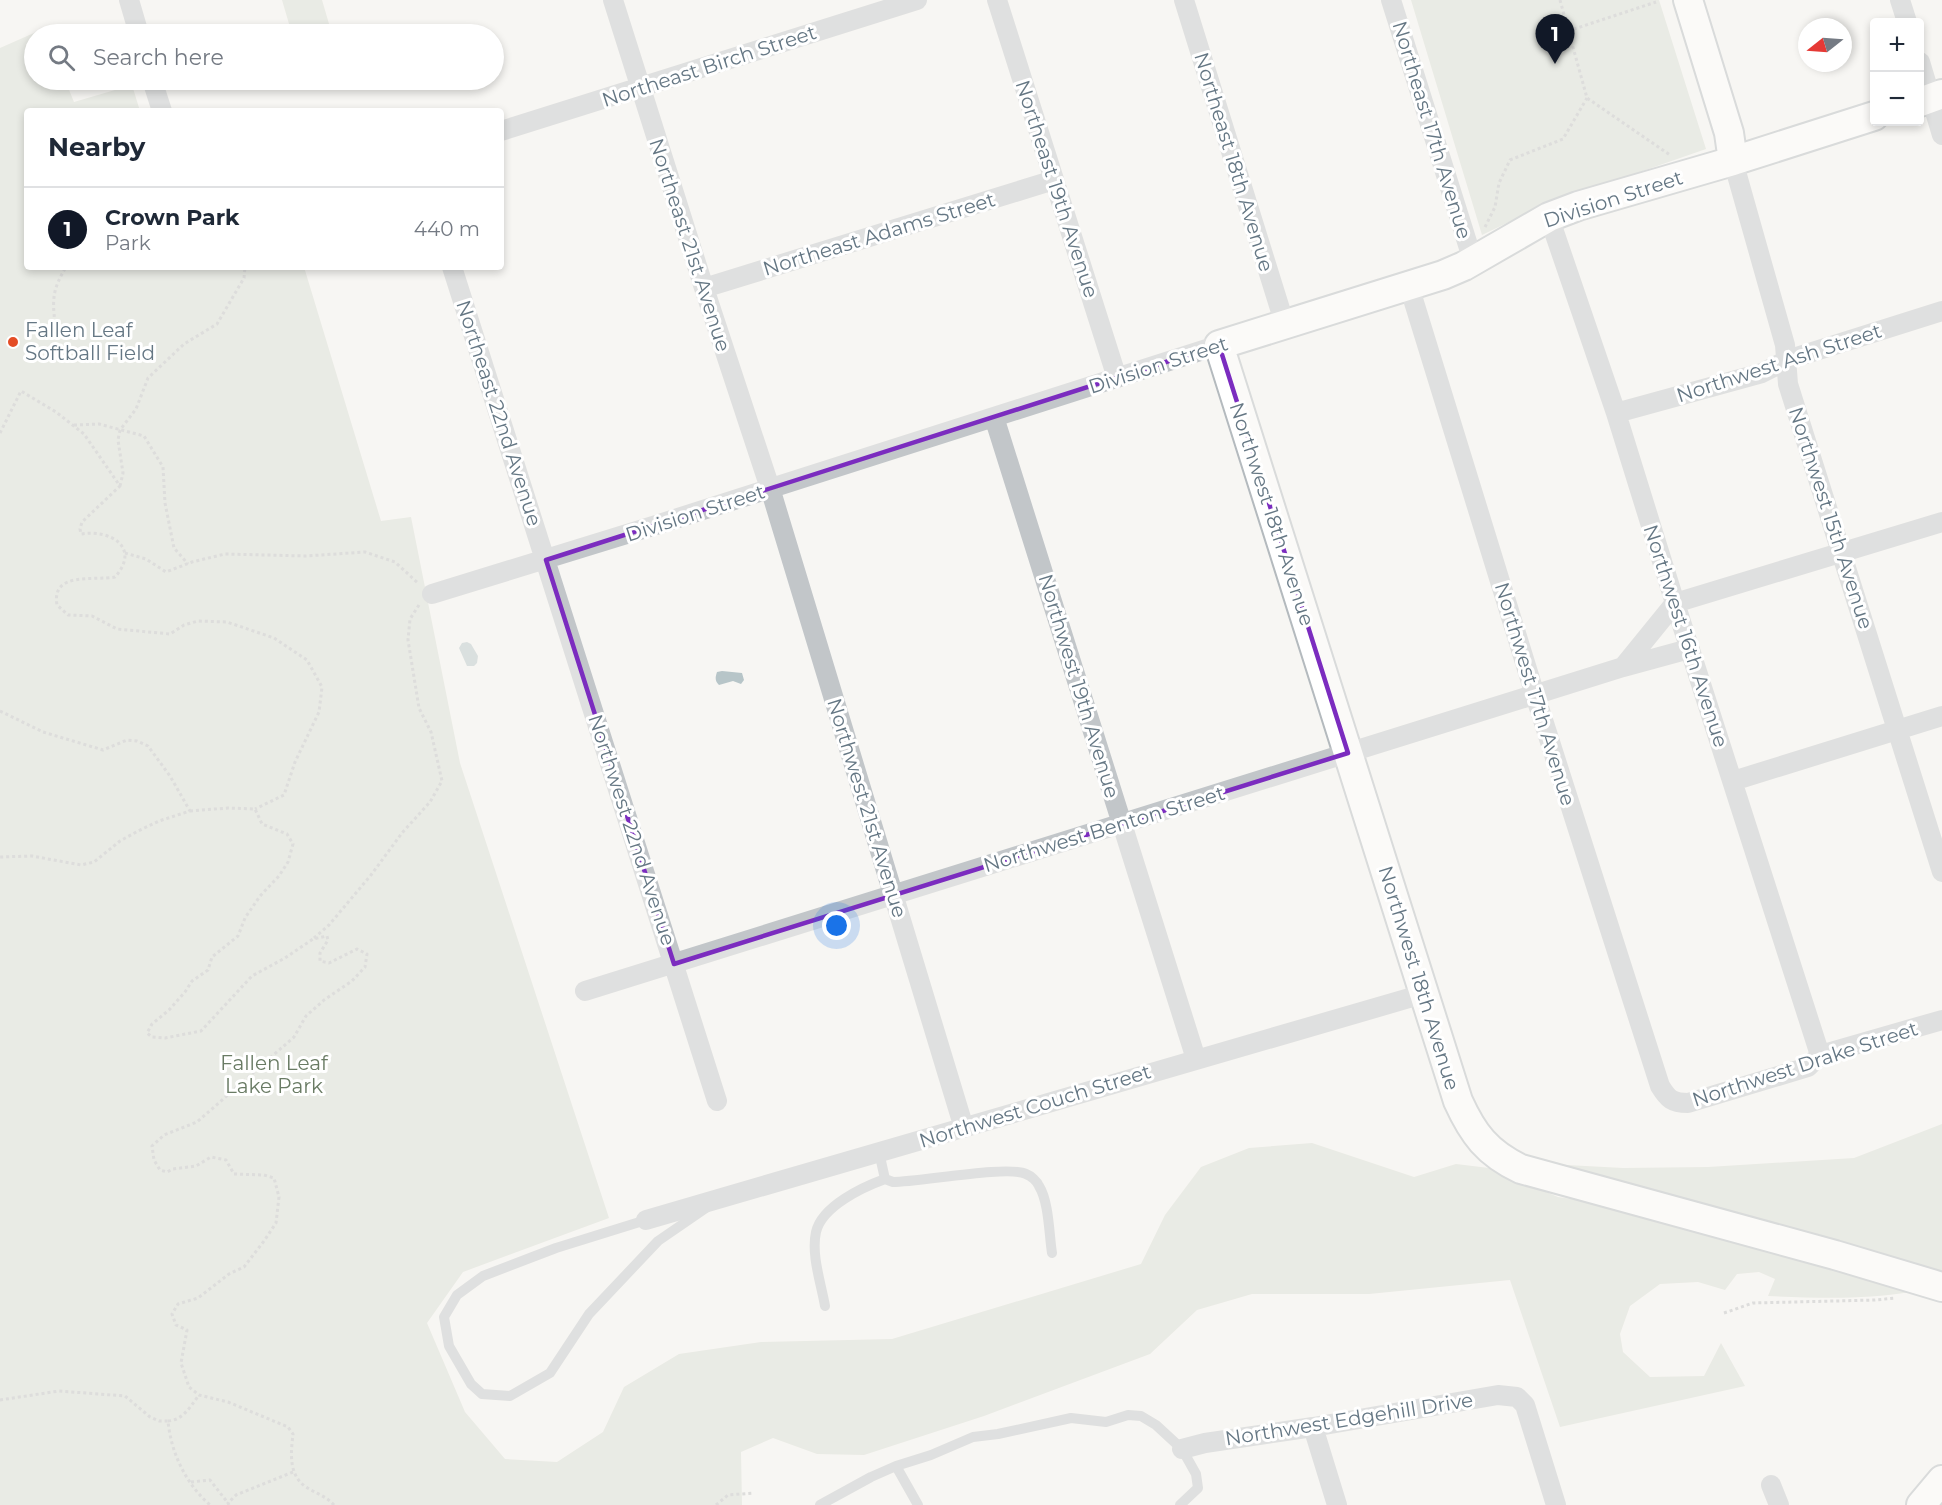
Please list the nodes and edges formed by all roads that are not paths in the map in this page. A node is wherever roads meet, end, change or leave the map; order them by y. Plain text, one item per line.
1 (129, 0) edge
2 (613, 0) edge
3 (917, 0) edge
4 (998, 0) edge
5 (1184, 0) edge
6 (1391, 0) edge
7 (1688, 0) edge
8 (1900, 0) edge
9 (1906, 18) edge
10 (136, 24) edge
11 (1923, 72) edge
12 (640, 88) junction
13 (156, 90) edge
14 (1931, 98) edge
15 (161, 108) edge
16 (1870, 118) edge
17 (504, 130) edge
18 (1942, 135) edge
19 (1733, 161) junction
20 (1054, 180) junction
21 (1549, 217) junction
22 (1473, 261) junction
23 (453, 270) edge
24 (1409, 286) junction
25 (704, 288) junction
26 (1942, 312) edge
27 (1285, 325) junction
28 (1219, 345) junction
29 (1787, 360) junction
30 (1117, 378) junction
31 (1616, 412) junction
32 (994, 417) junction
33 (770, 488) junction
34 (1942, 522) edge
35 (1842, 551) junction
36 (546, 560) junction
37 (432, 594) road end
38 (1675, 603) junction
39 (1689, 649) junction
40 (1623, 667) junction
41 (1535, 695) junction
42 (1942, 716) edge
43 (1896, 729) junction
44 (1348, 753) junction
45 (1733, 781) junction
46 (1121, 823) junction
47 (1942, 872) edge
48 (893, 896) junction
49 (674, 964) junction
50 (585, 991) dead end
51 (1423, 993) junction
52 (1942, 1020) edge
53 (1820, 1055) junction
54 (1196, 1059) junction
55 (1668, 1099) joint
56 (717, 1101) dead end
57 (964, 1128) junction
58 (879, 1152) junction
59 (885, 1179) junction
60 (719, 1199) junction
61 (646, 1220) joint
62 (1052, 1253) dead end
63 (1942, 1287) edge
64 (825, 1306) dead end
65 (1313, 1427) junction
66 (1182, 1449) junction
67 (896, 1466) junction
68 (1942, 1480) edge
69 (1771, 1485) dead end
70 (820, 1505) edge
71 (918, 1505) edge
72 (1180, 1505) edge
73 (1337, 1505) edge
74 (1556, 1505) edge
75 (1779, 1505) edge
76 (1921, 1505) edge

1 - 10 street
2 - 12 street, Northeast 21st Avenue
3 - 12 street, Northeast Birch Street
4 - 20 street, Northeast 19th Avenue
5 - 27 street, Northeast 18th Avenue
6 - 22 street, Northeast 17th Avenue
7 - 19 street
8 - 9 street
11 - 14 street
12 - 17 street, Northeast Birch Street
12 - 25 street, Northeast 21st Avenue
13 - 15 street
14 - 18 street
16 - 19 street, Division Street
19 - 21 street, Division Street
19 - 29 street, Northwest 15th Avenue
20 - 25 street, Northeast Adams Street
20 - 30 street, Northeast 19th Avenue
21 - 22 street, Division Street
21 - 31 street, Northwest 16th Avenue
22 - 24 street, Division Street
23 - 36 street, Northeast 22nd Avenue
24 - 27 street, Division Street
24 - 41 street, Northwest 17th Avenue
25 - 33 street, Northeast 21st Avenue
26 - 29 street, Northwest Ash Street
27 - 28 street, Division Street
28 - 30 street, Division Street
28 - 44 street, Northwest 18th Avenue
29 - 31 street, Northwest Ash Street
29 - 35 street, Northwest 15th Avenue
30 - 32 street, Division Street
31 - 38 street, Northwest 16th Avenue
32 - 33 street, Division Street
32 - 46 street, Northwest 19th Avenue
33 - 36 street, Division Street
33 - 48 street, Northwest 21st Avenue
34 - 35 street
35 - 38 street
35 - 43 street, Northwest 15th Avenue
36 - 37 street, Division Street
36 - 49 street, Northwest 22nd Avenue
38 - 39 street, Northwest 16th Avenue
38 - 40 street
39 - 40 street, Northwest Benton Street
39 - 45 street, Northwest 16th Avenue
40 - 41 street, Northwest Benton Street
41 - 44 street, Northwest Benton Street
41 - 55 street, Northwest 17th Avenue
42 - 43 street
43 - 45 street
43 - 47 street, Northwest 15th Avenue
44 - 46 street, Northwest Benton Street
44 - 51 street, Northwest 18th Avenue
45 - 53 street, Northwest 16th Avenue
46 - 48 street, Northwest Benton Street
46 - 54 street, Northwest 19th Avenue
48 - 49 street, Northwest Benton Street
48 - 57 street, Northwest 21st Avenue
49 - 50 street, Northwest Benton Street
49 - 56 street, Northwest 22nd Avenue
51 - 54 street, Northwest Couch Street
51 - 63 street, Northwest 18th Avenue
52 - 53 street, Northwest Drake Street
53 - 55 street, Northwest Drake Street
54 - 57 street, Northwest Couch Street
57 - 58 street, Northwest Couch Street
58 - 59 lane
58 - 60 street, Northwest Couch Street
59 - 62 lane
59 - 64 lane
60 - 61 street, Northwest Couch Street
60 - 61 lane
65 - 66 street, Northwest Edgehill Drive
65 - 73 street
65 - 74 street, Northwest Edgehill Drive
66 - 67 lane
66 - 72 lane
67 - 70 lane
67 - 71 lane
68 - 76 street
69 - 75 street

